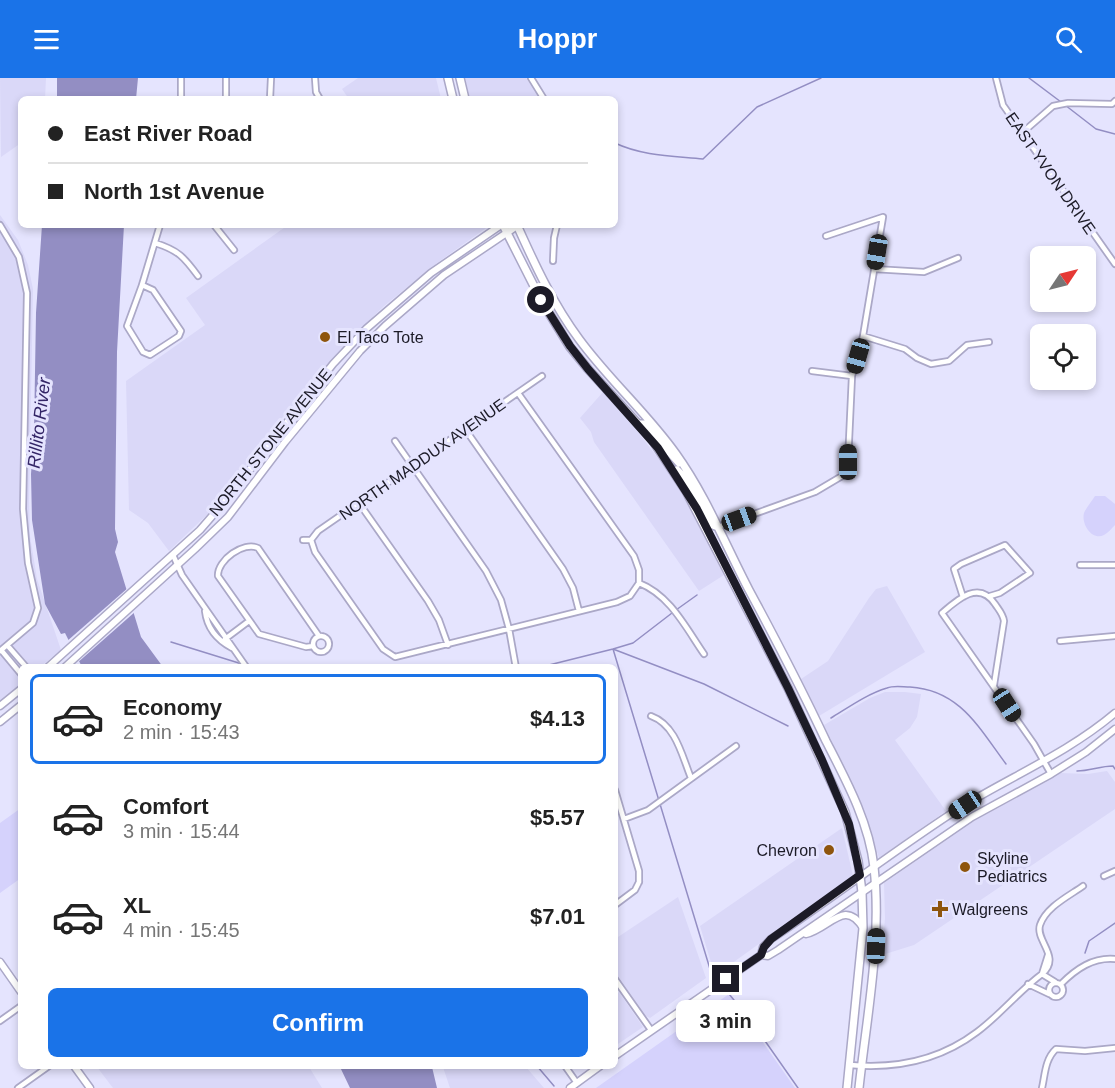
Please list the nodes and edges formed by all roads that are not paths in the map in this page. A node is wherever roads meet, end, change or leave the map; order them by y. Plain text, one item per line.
1 (181, 78) edge
2 (226, 78) edge
3 (271, 78) edge
4 (315, 78) edge
5 (448, 78) edge
6 (460, 78) edge
7 (531, 78) edge
8 (996, 78) edge
9 (181, 96) edge
10 (226, 96) edge
11 (270, 96) edge
12 (318, 96) edge
13 (452, 96) edge
14 (464, 96) edge
15 (542, 96) edge
16 (1115, 101) edge
17 (1022, 133) junction
18 (0, 225) edge
19 (159, 228) edge
20 (216, 228) edge
21 (502, 228) edge
22 (503, 228) edge
23 (505, 228) edge
24 (518, 228) edge
25 (556, 228) edge
26 (826, 236) dead end
27 (155, 243) junction
28 (234, 250) dead end
29 (958, 258) dead end
30 (554, 261) dead end
31 (1115, 264) edge
32 (874, 270) junction
33 (198, 276) dead end
34 (142, 285) junction
35 (863, 336) junction
36 (989, 342) dead end
37 (812, 371) dead end
38 (543, 376) dead end
39 (852, 376) junction
40 (518, 393) junction
41 (638, 424) junction
42 (465, 429) junction
43 (395, 441) dead end
44 (670, 465) junction
45 (412, 466) junction
46 (687, 471) junction
47 (359, 503) junction
48 (718, 527) junction
49 (303, 540) dead end
50 (311, 540) junction
51 (173, 555) junction
52 (1080, 565) dead end
53 (1115, 565) edge
54 (177, 566) junction
55 (639, 583) junction
56 (990, 596) junction
57 (963, 597) junction
58 (579, 611) junction
59 (249, 621) junction
60 (509, 629) junction
61 (319, 636) junction
62 (1115, 636) edge
63 (223, 640) junction
64 (1060, 641) dead end
65 (7, 645) junction
66 (448, 645) junction
67 (313, 646) junction
68 (0, 650) edge
69 (704, 654) dead end
70 (24, 664) edge
71 (51, 664) edge
72 (68, 664) edge
73 (244, 664) edge
74 (515, 664) edge
75 (18, 671) edge
76 (994, 685) junction
77 (18, 691) edge
78 (0, 706) edge
79 (18, 707) edge
80 (1115, 713) edge
81 (651, 716) dead end
82 (0, 722) edge
83 (1115, 729) edge
84 (736, 746) dead end
85 (1044, 761) junction
86 (1051, 774) junction
87 (692, 778) junction
88 (618, 800) edge
89 (624, 819) junction
90 (874, 866) junction
91 (1115, 871) edge
92 (860, 875) junction
93 (1104, 876) dead end
94 (639, 882) junction
95 (875, 883) junction
96 (645, 885) dead end
97 (1083, 886) dead end
98 (862, 892) junction
99 (618, 903) edge
100 (863, 928) junction
101 (800, 935) junction
102 (761, 955) junction
103 (1115, 959) edge
104 (0, 962) edge
105 (1042, 974) junction
106 (1055, 982) junction
107 (618, 983) edge
108 (1029, 984) junction
109 (1061, 984) junction
110 (18, 988) edge
111 (1049, 994) junction
112 (18, 1008) edge
113 (0, 1021) edge
114 (651, 1030) junction
115 (1115, 1048) edge
116 (618, 1054) edge
117 (850, 1065) junction
118 (861, 1066) junction
119 (46, 1069) edge
120 (76, 1069) edge
121 (567, 1069) edge
122 (596, 1069) edge
123 (577, 1083) junction
124 (18, 1088) edge
125 (90, 1088) edge
126 (570, 1088) edge
127 (847, 1088) edge
128 (859, 1088) edge
129 (1042, 1088) edge

1 - 9 street
2 - 10 street
3 - 11 street
4 - 12 street
5 - 13 main road
6 - 14 main road
7 - 15 street
8 - 17 street, EAST YVON DRIVE
16 - 17 street
17 - 31 street, EAST YVON DRIVE
18 - 65 street
19 - 27 street
20 - 28 street
21 - 51 main road, NORTH STONE AVENUE
22 - 54 main road, NORTH STONE AVENUE
23 - 41 main road
24 - 46 main road
25 - 30 street
26 - 32 street
27 - 33 street
27 - 34 street
29 - 32 street
32 - 35 street
34 - 34 street
35 - 36 street
35 - 39 street
37 - 39 street
38 - 40 street, NORTH MADDUX AVENUE
39 - 48 street
40 - 42 street, NORTH MADDUX AVENUE
40 - 55 street
41 - 44 main road
41 - 46 main road
42 - 45 street, NORTH MADDUX AVENUE
42 - 58 street
43 - 45 street
44 - 48 main road
44 - 92 main road
45 - 47 street, NORTH MADDUX AVENUE
45 - 60 street
46 - 48 main road
47 - 50 street, NORTH MADDUX AVENUE
47 - 66 street
48 - 90 main road
49 - 50 street
50 - 66 street
51 - 54 street
51 - 71 main road, NORTH STONE AVENUE
52 - 53 street
54 - 63 street
54 - 72 main road, NORTH STONE AVENUE
55 - 58 street
55 - 69 street
56 - 57 street
56 - 57 street
56 - 76 street
57 - 76 street
58 - 60 street
59 - 61 street
59 - 63 street
59 - 67 street
60 - 66 street
60 - 74 street
61 - 67 street
61 - 67 street
62 - 64 street
63 - 73 street
65 - 68 street
65 - 70 street
68 - 75 street
76 - 85 street
77 - 78 main road
79 - 82 main road
80 - 85 main road
81 - 87 street
83 - 86 main road
84 - 87 street
85 - 86 street
85 - 90 main road
86 - 95 main road
87 - 89 street
88 - 89 street
89 - 94 street
90 - 92 main road
90 - 95 main road
91 - 93 street
92 - 98 main road
92 - 102 main road
94 - 96 street
94 - 99 street
95 - 98 main road
95 - 118 main road
97 - 105 street
98 - 100 main road
98 - 101 main road
100 - 101 main road
100 - 117 main road
101 - 102 main road
102 - 114 main road
103 - 109 street
104 - 110 main road
105 - 106 street
105 - 108 street
106 - 109 street
106 - 111 street
107 - 114 street
108 - 111 street
108 - 118 street
109 - 111 street
112 - 113 street
114 - 116 main road
115 - 129 street
117 - 118 street
117 - 127 main road
118 - 128 main road
119 - 124 street
120 - 125 main road
121 - 123 street
122 - 123 main road
123 - 126 main road

